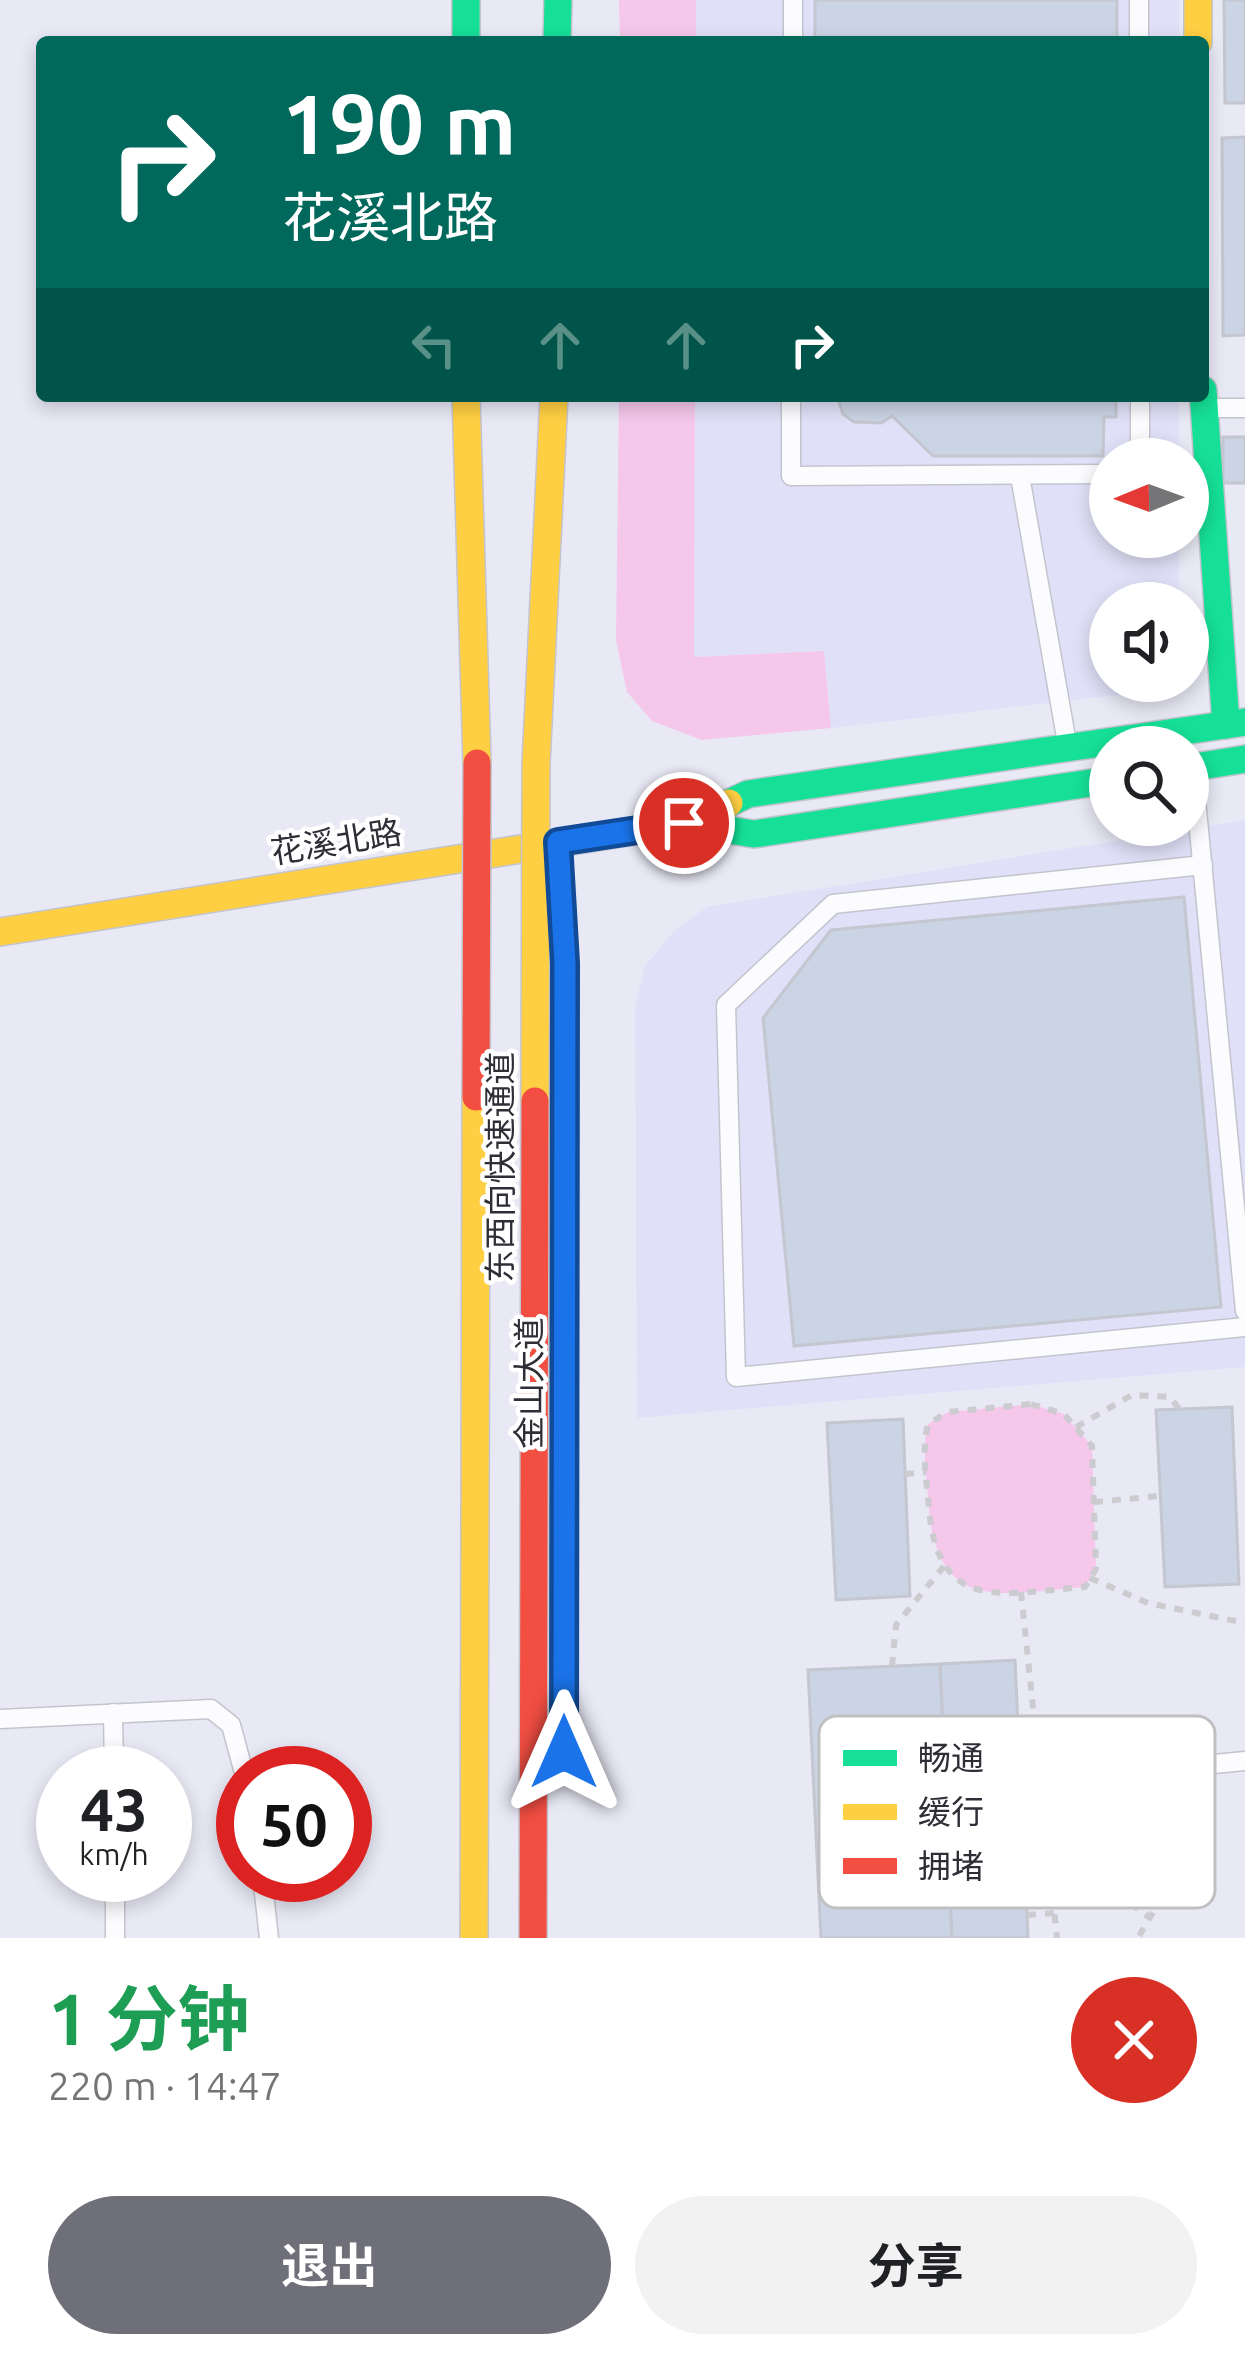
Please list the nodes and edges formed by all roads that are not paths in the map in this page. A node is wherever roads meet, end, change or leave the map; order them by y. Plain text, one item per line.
1 (453, 0) edge
2 (466, 0) edge
3 (555, 0) edge
4 (793, 0) edge
5 (1139, 0) edge
6 (1198, 0) edge
7 (454, 36) edge
8 (466, 36) edge
9 (555, 36) edge
10 (793, 36) edge
11 (1139, 36) edge
12 (1198, 36) edge
13 (1209, 400) edge
14 (462, 402) edge
15 (462, 402) edge
16 (554, 402) edge
17 (554, 402) edge
18 (791, 402) edge
19 (1140, 402) edge
20 (1204, 402) edge
21 (1243, 407) edge
22 (1140, 438) edge
23 (1089, 475) edge
24 (1020, 476) junction
25 (1235, 723) edge
26 (1068, 747) junction
27 (1245, 760) edge
28 (1209, 765) edge
29 (1089, 783) edge
30 (684, 823) junction
31 (558, 842) junction
32 (1200, 846) edge
33 (459, 857) junction
34 (1203, 865) junction
35 (0, 932) edge
36 (564, 943) dead end
37 (1245, 1311) edge
38 (1245, 1327) edge
39 (113, 1713) junction
40 (0, 1719) edge
41 (114, 1746) edge
42 (239, 1746) edge
43 (1245, 1761) edge
44 (1215, 1764) edge
45 (115, 1902) edge
46 (265, 1902) edge
47 (115, 1938) edge
48 (269, 1938) edge
49 (455, 1938) edge
50 (474, 1938) edge
51 (533, 1938) edge

1 - 7 main road
2 - 8 main road
3 - 9 main road
4 - 10 lane
5 - 11 lane
6 - 12 main road
13 - 21 lane
14 - 33 main road
15 - 50 main road, 东西向快速通道, bridge
16 - 31 main road
17 - 51 main road, 东西向快速通道, bridge
18 - 24 lane
19 - 22 lane
20 - 25 main road
23 - 24 lane
24 - 26 lane
25 - 26 main road
26 - 30 main road
27 - 28 main road
29 - 30 main road
30 - 31 main road, 花溪北路
31 - 33 main road, 花溪北路
31 - 36 main road
32 - 34 lane
33 - 35 main road, 花溪北路
33 - 49 main road
34 - 37 lane
34 - 38 lane
39 - 40 lane
39 - 41 lane
39 - 42 lane
43 - 44 lane
45 - 47 lane
46 - 48 lane

